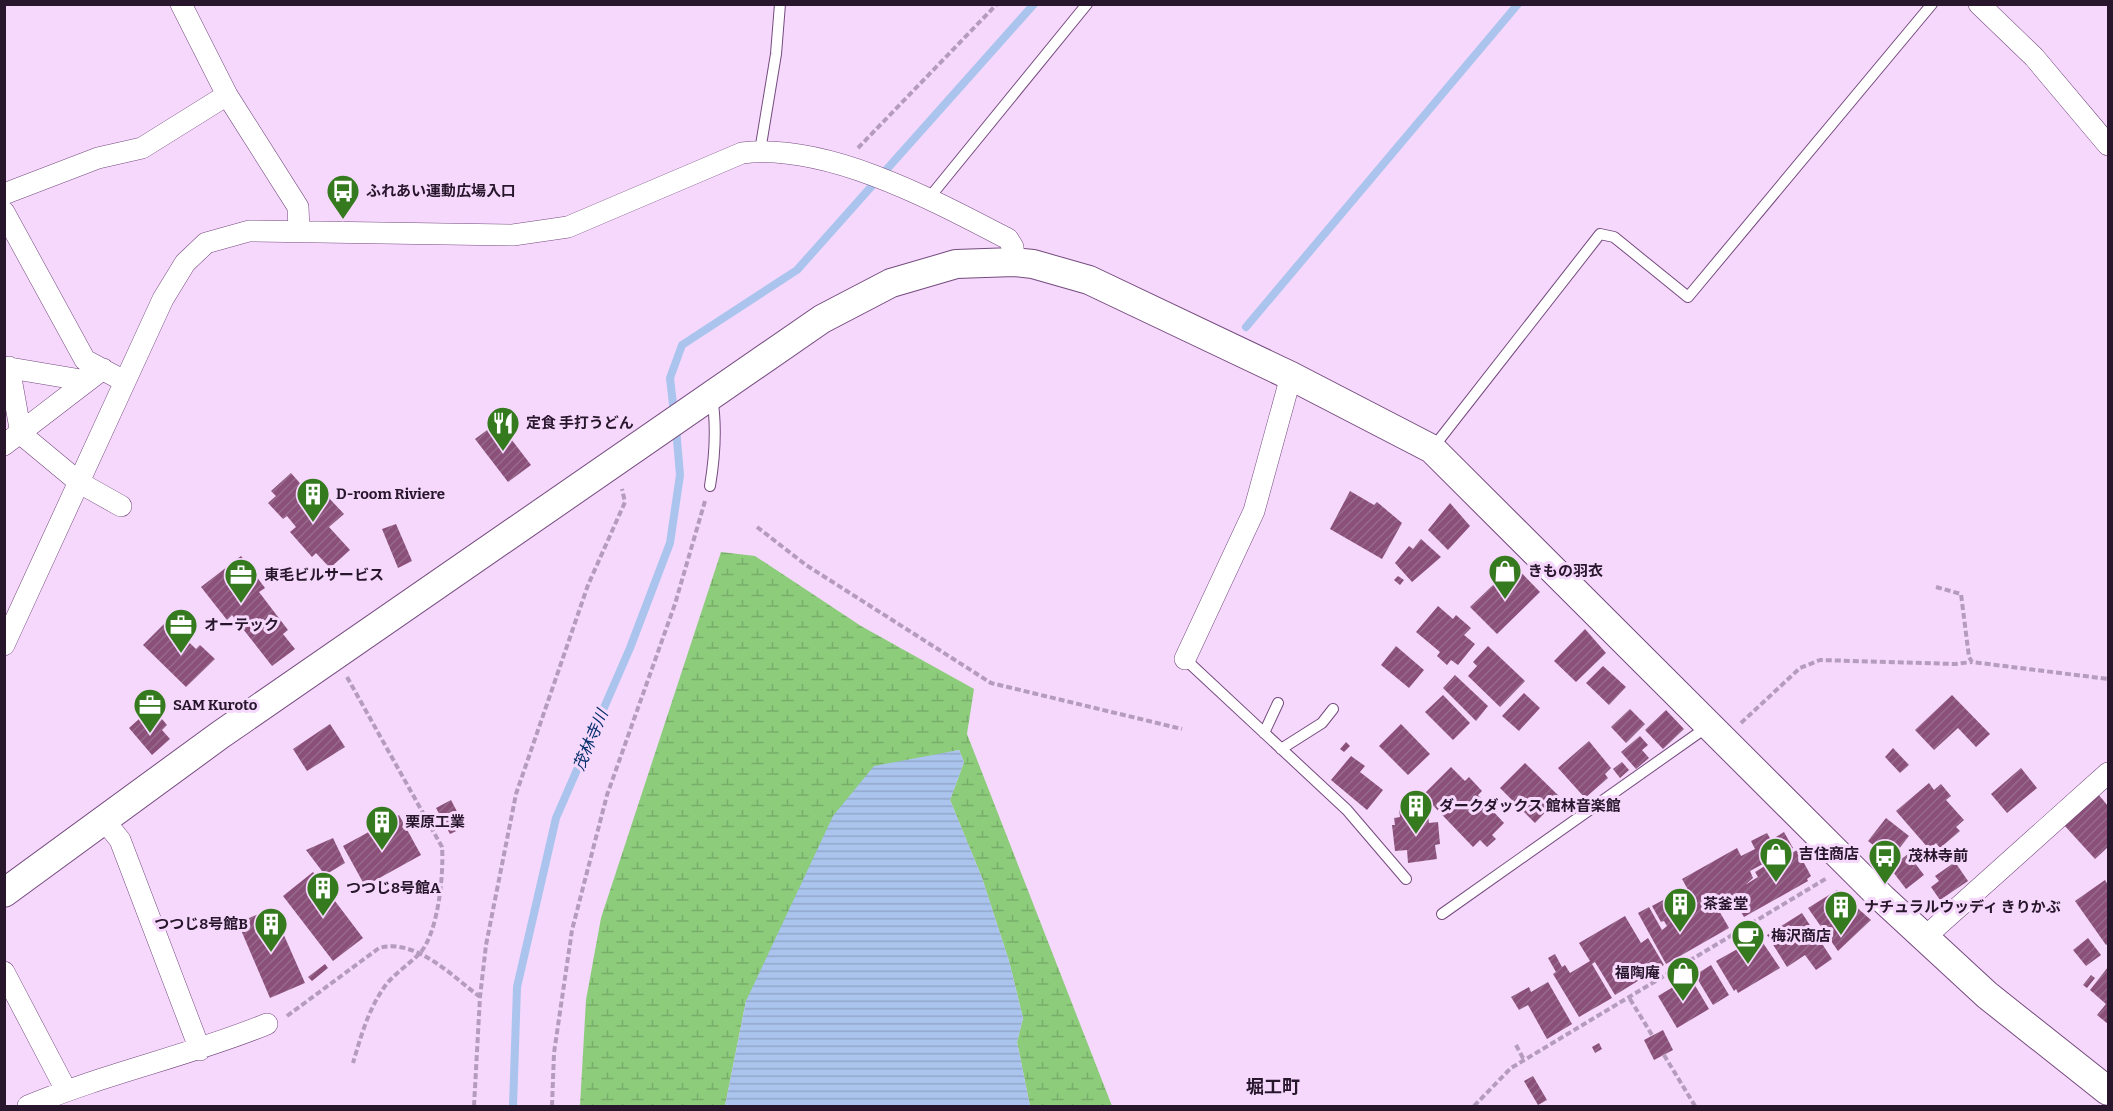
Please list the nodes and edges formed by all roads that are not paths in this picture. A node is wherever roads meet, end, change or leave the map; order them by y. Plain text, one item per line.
1 (181, 4) edge
2 (780, 4) edge
3 (1087, 4) edge
4 (1932, 4) edge
5 (1979, 4) edge
6 (227, 95) junction
7 (2109, 145) edge
8 (760, 151) junction
9 (4, 194) edge
10 (923, 196) junction
11 (4, 212) edge
12 (299, 230) junction
13 (1014, 262) junction
14 (7, 367) edge
15 (95, 375) junction
16 (1291, 376) junction
17 (124, 381) junction
18 (711, 394) junction
19 (13, 439) edge
20 (1432, 449) junction
21 (80, 483) junction
22 (710, 486) road end
23 (121, 506) dead end
24 (4, 645) edge
25 (1185, 659) joint
26 (1278, 703) dead end
27 (1333, 709) dead end
28 (1722, 727) junction
29 (1264, 733) junction
30 (1281, 748) junction
31 (2109, 773) edge
32 (104, 820) junction
33 (1406, 879) dead end
34 (4, 893) edge
35 (1442, 914) dead end
36 (1924, 938) junction
37 (4, 972) edge
38 (267, 1024) road end
39 (200, 1050) junction
40 (66, 1090) junction
41 (2109, 1091) edge
42 (28, 1107) edge

1 - 6 street
2 - 8 lane
3 - 10 lane
4 - 20 lane
5 - 7 street
6 - 9 street
6 - 12 street
8 - 10 street
8 - 12 street
10 - 13 street
11 - 15 street
12 - 17 street
13 - 16 street
13 - 18 street
14 - 15 street
14 - 19 street
15 - 17 street
15 - 19 street
16 - 20 street
16 - 25 street
17 - 21 street
18 - 22 lane
18 - 32 street
19 - 21 street
20 - 28 street
21 - 23 street
21 - 24 street
25 - 29 lane
26 - 29 lane
27 - 30 lane
28 - 35 lane
28 - 36 street
29 - 30 lane
30 - 33 lane
31 - 36 street
32 - 34 street
32 - 39 street
36 - 41 street
37 - 40 street
38 - 39 street
39 - 40 street
40 - 42 street

